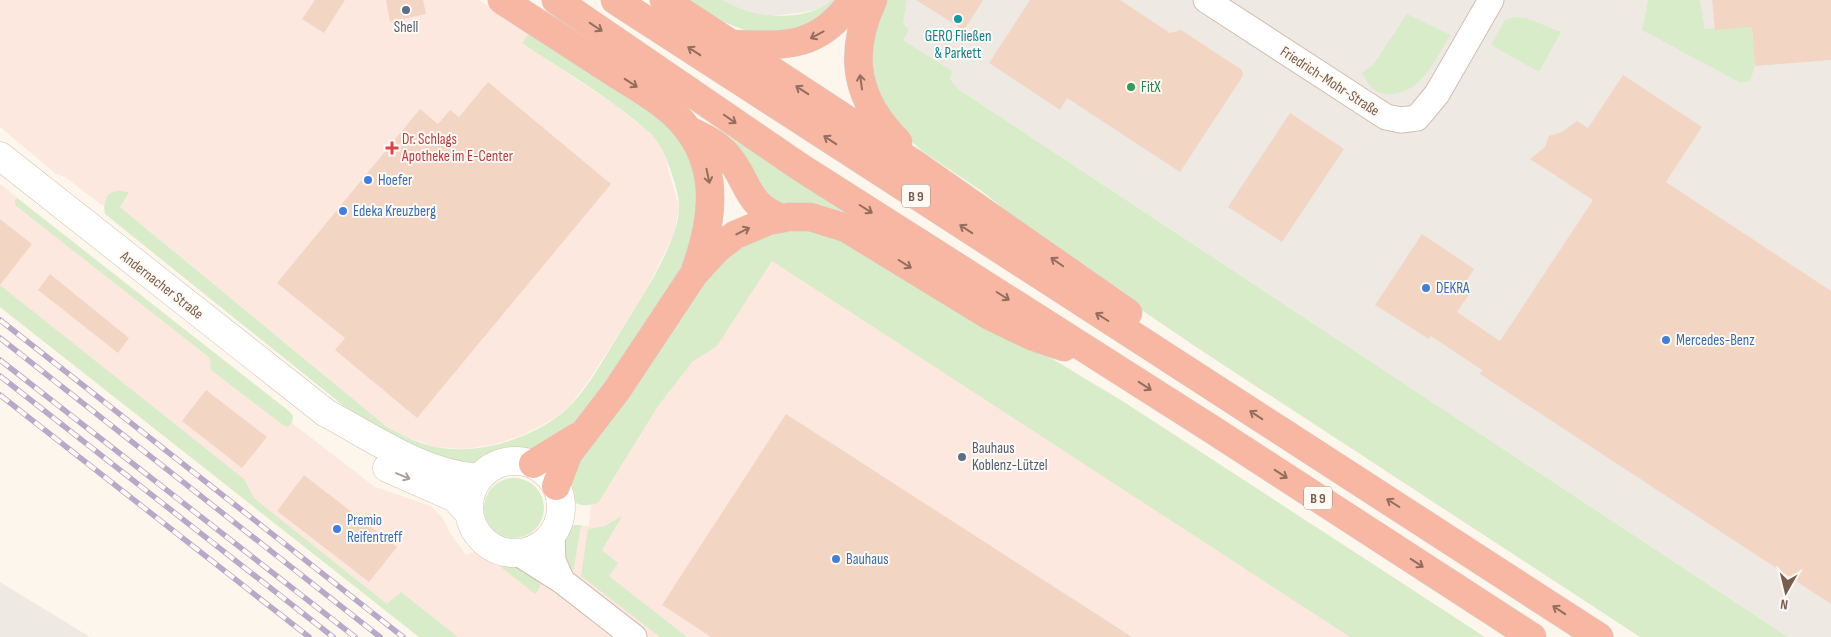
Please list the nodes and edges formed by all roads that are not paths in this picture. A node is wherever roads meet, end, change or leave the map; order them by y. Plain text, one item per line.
1 (502, 0) edge
2 (556, 0) edge
3 (615, 0) edge
4 (664, 0) edge
5 (852, 0) edge
6 (872, 0) edge
7 (1206, 0) edge
8 (1491, 0) edge
9 (731, 44) junction
10 (690, 131) junction
11 (0, 156) edge
12 (916, 165) junction
13 (781, 218) junction
14 (694, 274) junction
15 (1103, 359) junction
16 (1218, 390) junction
17 (326, 413) junction
18 (581, 435) junction
19 (533, 464) junction
20 (478, 478) junction
21 (556, 486) junction
22 (468, 512) junction
23 (552, 535) junction
24 (518, 553) junction
25 (562, 581) junction
26 (634, 637) edge
27 (1532, 637) edge
28 (1599, 637) edge

1 -> 10 highway
2 -> 15 highway, B 9
16 -> 3 highway, B 9
4 - 9 highway
5 -> 9 highway
12 -> 6 highway
7 - 8 street, Friedrich-Mohr-Straße
12 -> 9 highway
10 - 13 highway
10 -> 14 highway
11 - 17 street, Andernacher Straße
16 -> 12 highway
14 -> 13 highway
13 -> 15 highway
14 - 18 highway
15 -> 27 highway, B 9
28 -> 16 highway, B 9
17 - 20 street, Andernacher Straße
17 -> 22 street, Andernacher Straße
18 - 19 highway
18 - 21 highway
19 - 20 street
19 - 21 street
20 - 22 street
21 - 23 street
22 - 24 street, Andernacher Straße
23 - 24 street
23 - 25 street
24 - 25 street
25 - 26 street

